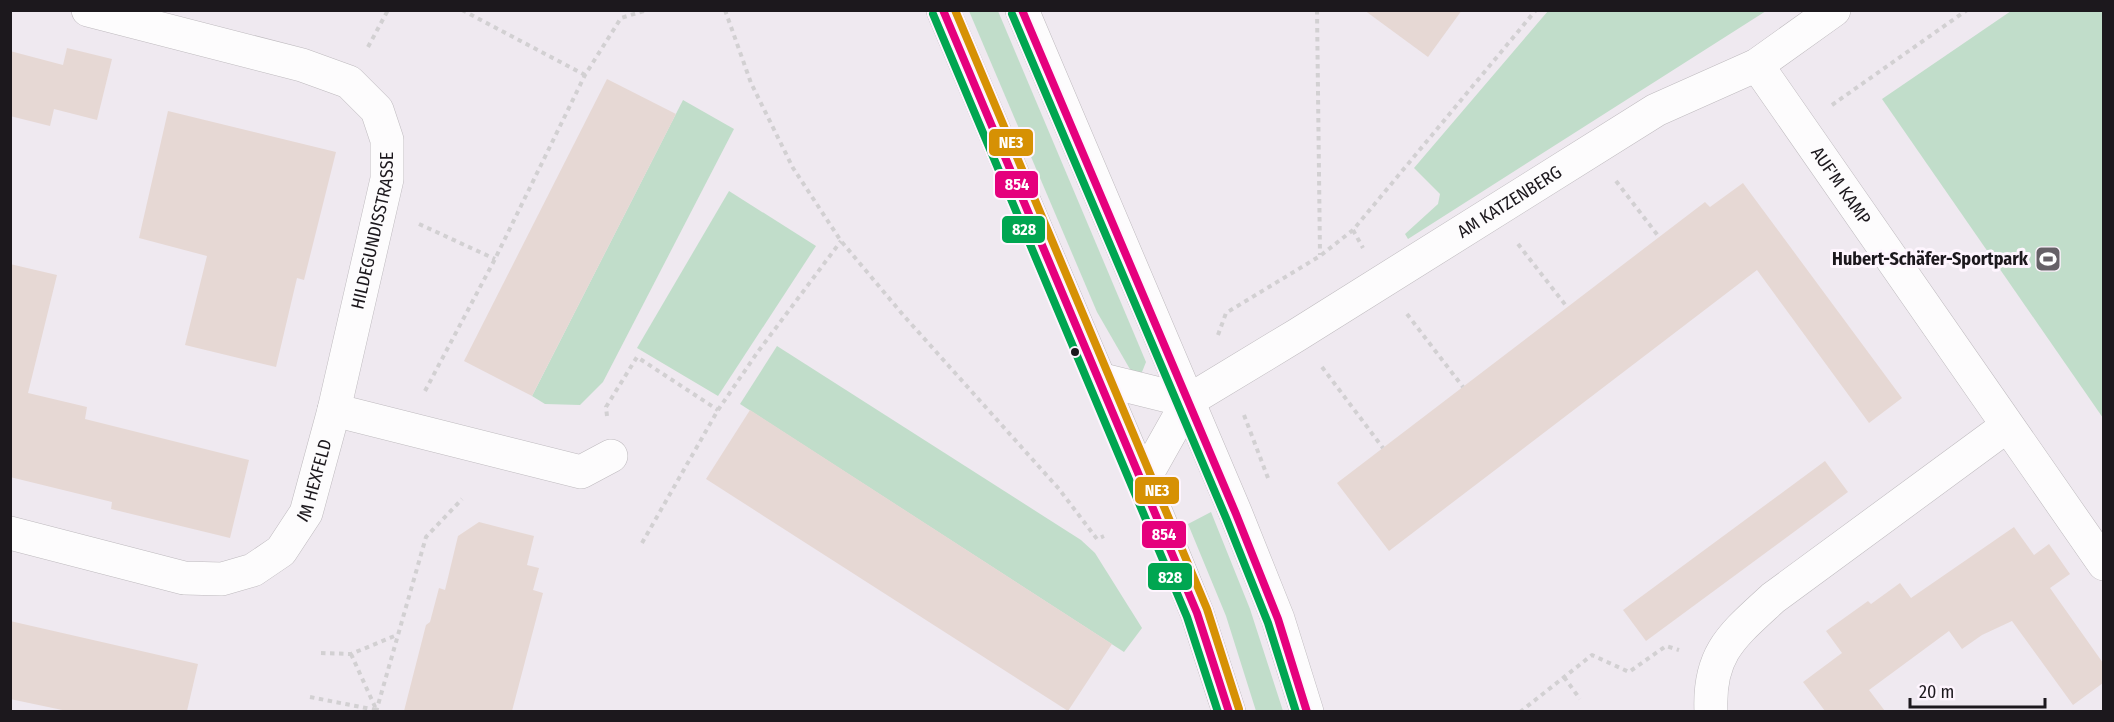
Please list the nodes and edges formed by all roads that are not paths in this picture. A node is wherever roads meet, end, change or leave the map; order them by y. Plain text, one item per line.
1 (88, 10) edge
2 (943, 10) edge
3 (1022, 10) edge
4 (1834, 10) edge
5 (1757, 65) junction
6 (1099, 379) junction
7 (1188, 401) junction
8 (334, 410) junction
9 (2007, 426) junction
10 (611, 456) road end
11 (1143, 481) junction
12 (10, 533) edge
13 (2103, 564) edge
14 (1229, 711) edge
15 (1307, 711) edge
16 (1711, 711) edge

1 - 8 street, HILDEGUNDISSTRASSE
2 - 6 street
3 - 7 street
4 - 5 street, AM KATZENBERG
5 - 7 street, AM KATZENBERG
5 - 9 street, AUF'M KAMP
6 - 7 street
6 - 11 street
7 - 11 street, AM KATZENBERG
7 - 15 street
8 - 10 street
8 - 12 street, IM HEXFELD
9 - 13 street, AUF'M KAMP
9 - 16 street
11 - 14 street

